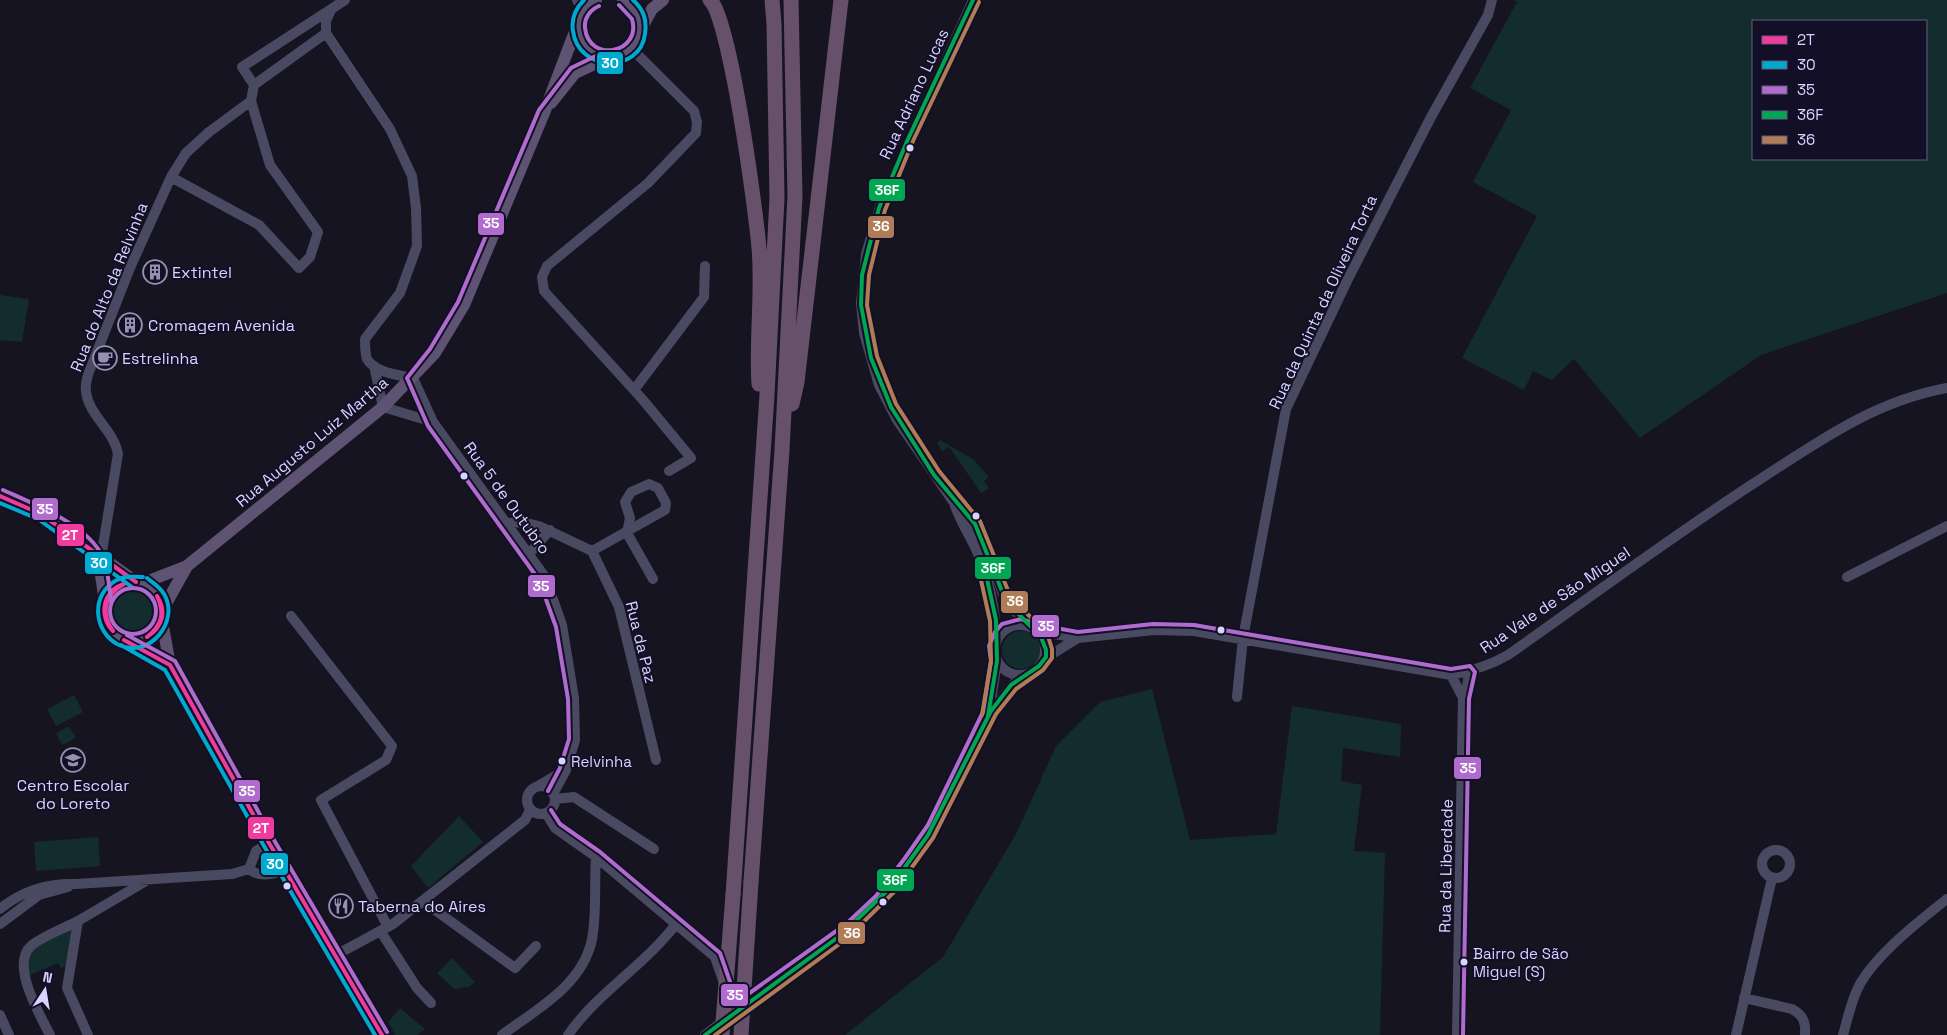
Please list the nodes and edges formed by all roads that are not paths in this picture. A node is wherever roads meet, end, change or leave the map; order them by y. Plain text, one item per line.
1 (345, 0) edge
2 (596, 0) edge
3 (623, 0) edge
4 (663, 0) edge
5 (710, 0) edge
6 (772, 0) edge
7 (791, 0) edge
8 (841, 0) edge
9 (1492, 0) edge
10 (974, 1) edge
11 (331, 10) junction
12 (579, 10) edge
13 (640, 31) junction
14 (326, 33) junction
15 (632, 48) junction
16 (607, 58) junction
17 (254, 85) junction
18 (251, 101) junction
19 (544, 113) junction
20 (171, 177) junction
21 (705, 266) dead end
22 (374, 366) junction
23 (412, 378) junction
24 (1947, 388) edge
25 (634, 390) junction
26 (383, 406) junction
27 (433, 422) junction
28 (763, 448) junction
29 (782, 450) junction
30 (669, 471) dead end
31 (0, 496) edge
32 (952, 500) junction
33 (507, 523) junction
34 (1947, 526) edge
35 (550, 530) junction
36 (627, 533) junction
37 (592, 551) junction
38 (528, 554) junction
39 (97, 555) junction
40 (187, 566) junction
41 (1847, 576) dead end
42 (653, 579) dead end
43 (139, 582) junction
44 (105, 602) junction
45 (162, 615) junction
46 (291, 616) dead end
47 (1033, 629) junction
48 (1078, 638) junction
49 (1243, 638) junction
50 (124, 640) junction
51 (996, 642) junction
52 (1044, 659) junction
53 (997, 661) junction
54 (170, 665) junction
55 (1469, 672) junction
56 (1451, 674) junction
57 (1021, 676) junction
58 (1237, 696) dead end
59 (1462, 698) junction
60 (989, 714) junction
61 (656, 760) dead end
62 (566, 770) junction
63 (538, 786) junction
64 (554, 796) junction
65 (530, 810) junction
66 (546, 814) junction
67 (269, 843) junction
68 (654, 849) dead end
69 (596, 858) junction
70 (249, 869) junction
71 (285, 871) junction
72 (1772, 878) dead end
73 (149, 880) junction
74 (76, 884) junction
75 (1947, 899) edge
76 (424, 902) junction
77 (2, 904) edge
78 (78, 921) junction
79 (0, 924) edge
80 (676, 924) junction
81 (385, 929) junction
82 (536, 946) dead end
83 (336, 955) junction
84 (1744, 998) junction
85 (431, 1003) dead end
86 (734, 1012) junction
87 (0, 1015) edge
88 (9, 1035) edge
89 (50, 1035) edge
90 (88, 1035) edge
91 (382, 1035) edge
92 (502, 1035) edge
93 (568, 1035) edge
94 (704, 1035) edge
95 (722, 1035) edge
96 (741, 1035) edge
97 (1458, 1035) edge
98 (1736, 1035) edge
99 (1805, 1035) edge
100 (1843, 1035) edge

1 - 11 street
2 - 12 main road
3 - 13 main road
4 - 13 main road
5 - 28 highway
6 - 28 highway
7 - 29 highway
8 - 29 highway
9 - 49 street, Rua da Quinta da Oliveira Torta
10 - 32 street, Rua Adriano Lucas
11 - 14 street
11 - 17 street
12 - 16 main road
12 - 19 main road, Rua Augusto Luiz Martha
13 - 15 main road
14 - 17 street
14 - 22 street
15 - 16 main road, Rua Augusto Luiz Martha
15 - 25 street
16 - 19 main road, Rua Augusto Luiz Martha
17 - 18 street
18 - 20 street, Rua do Alto da Relvinha
18 - 20 street
19 - 23 main road, Rua Augusto Luiz Martha
20 - 39 street, Rua do Alto da Relvinha
21 - 25 street
22 - 23 street
22 - 26 street
23 - 26 main road, Rua Augusto Luiz Martha
23 - 27 street, Rua 5 de Outubro
24 - 55 street, Rua Vale de São Miguel
25 - 30 street
26 - 27 street
26 - 40 main road, Rua Augusto Luiz Martha
27 - 33 street, Rua 5 de Outubro
28 - 95 highway, bridge
29 - 96 highway, bridge
31 - 39 main road
32 - 47 street, Rua Adriano Lucas
32 - 51 street, Rua Adriano Lucas
33 - 35 street
33 - 38 street, Rua 5 de Outubro
34 - 41 street
35 - 37 street
35 - 38 street
36 - 36 street
36 - 37 street
36 - 42 street
37 - 61 street, Rua da Paz
38 - 62 street, Rua 5 de Outubro
39 - 43 main road
39 - 44 main road
40 - 43 main road, Rua Augusto Luiz Martha
40 - 45 main road, Rua Augusto Luiz Martha
43 - 44 main road
43 - 45 main road
44 - 50 main road
45 - 50 main road
45 - 54 main road
46 - 81 street
47 - 48 street, Rua Vale de São Miguel
47 - 51 street
47 - 52 street
48 - 49 street, Rua Vale de São Miguel
48 - 52 street, Rua Vale de São Miguel
49 - 56 street, Rua Vale de São Miguel
49 - 58 street, Rua da Quinta da Oliveira Torta
50 - 54 main road
51 - 53 street
52 - 57 street
53 - 57 street
53 - 60 street
54 - 67 main road
55 - 56 street, Rua Vale de São Miguel
55 - 59 street, Rua da Liberdade
56 - 59 street, Rua da Liberdade
57 - 60 street
59 - 97 street, Rua da Liberdade
60 - 86 street
62 - 63 street
62 - 64 street, Rua 5 de Outubro
63 - 64 street
63 - 65 street
64 - 66 street
64 - 68 street
65 - 66 street
65 - 76 street
66 - 69 street
67 - 70 street
67 - 71 main road
69 - 80 street
69 - 92 street
70 - 71 street
70 - 73 street
71 - 83 main road
72 - 84 street
73 - 74 street
73 - 78 street
74 - 77 street
74 - 79 street
75 - 100 street
76 - 81 street
76 - 82 street
78 - 89 street
78 - 90 street
80 - 86 street
80 - 93 street
81 - 83 street
81 - 85 street
83 - 91 main road
84 - 98 street
84 - 99 street
86 - 94 street
87 - 88 street

